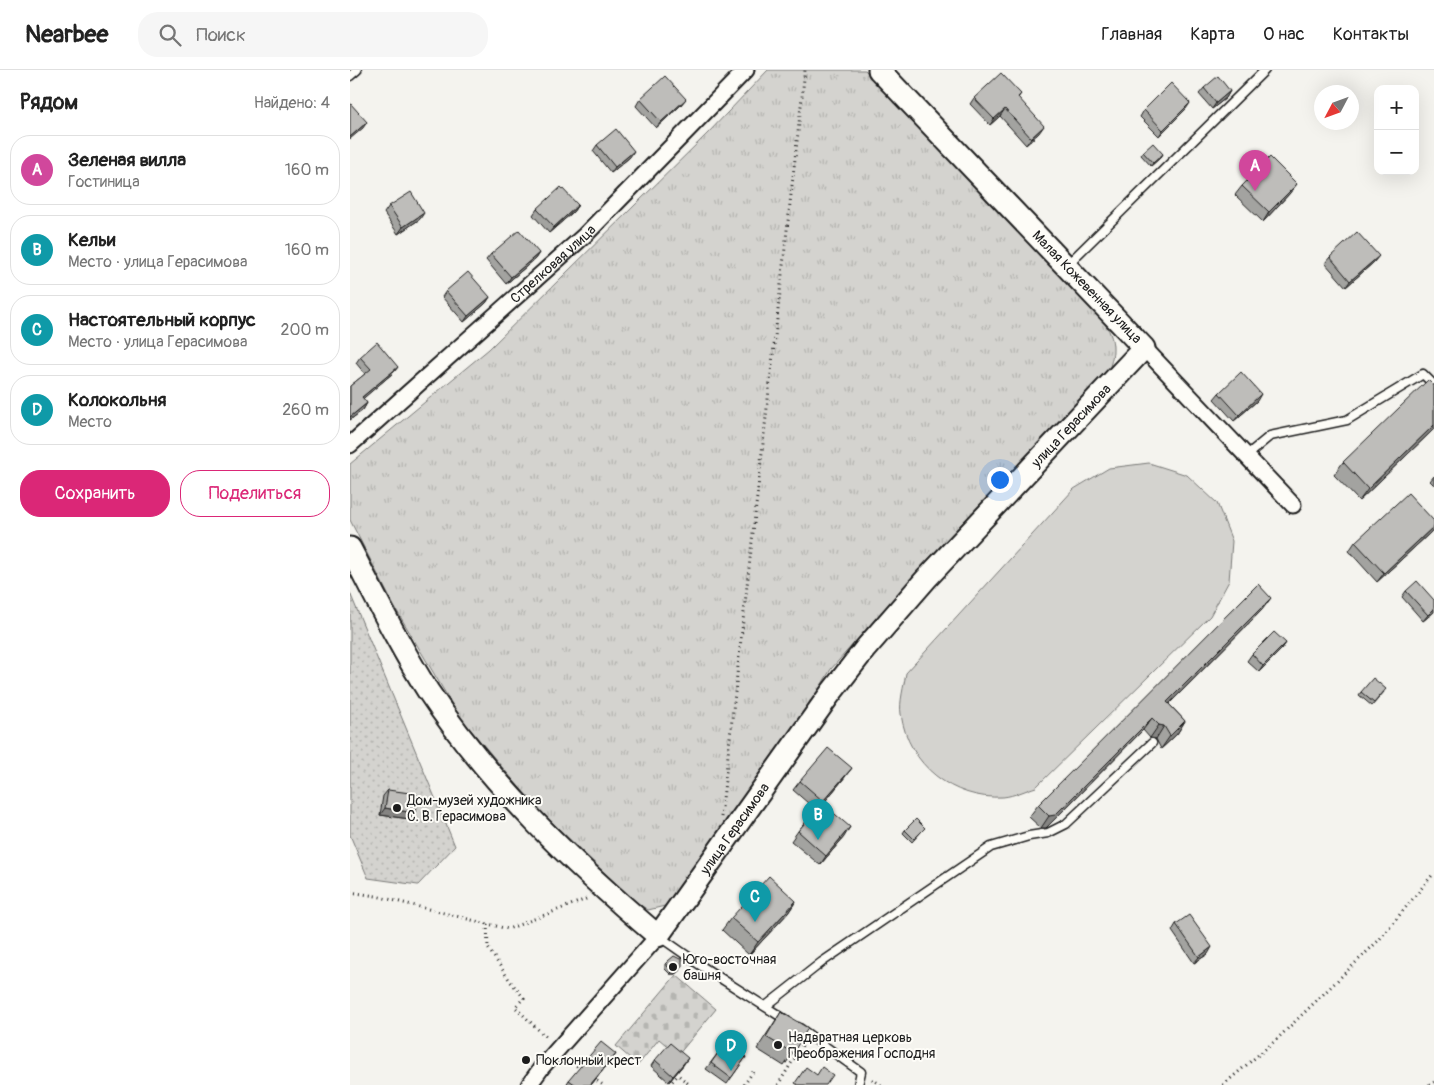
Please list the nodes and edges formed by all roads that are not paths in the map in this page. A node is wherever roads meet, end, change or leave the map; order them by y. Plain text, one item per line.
1 (357, 70) edge
2 (746, 70) edge
3 (879, 70) edge
4 (1265, 70) edge
5 (350, 76) edge
6 (1066, 266) junction
7 (1144, 348) junction
8 (1434, 385) edge
9 (350, 445) edge
10 (1246, 455) junction
11 (1293, 505) dead end
12 (350, 548) edge
13 (1152, 743) dead end
14 (658, 936) junction
15 (766, 1006) junction
16 (530, 1085) edge
17 (858, 1085) edge

1 - 5 lane
2 - 9 street, Стрелковая улица
3 - 6 street, Малая Кожевенная улица
4 - 6 lane
6 - 7 street, Малая Кожевенная улица
7 - 10 street, Малая Кожевенная улица
7 - 14 street, улица Герасимова
8 - 10 lane
10 - 11 street, Малая Кожевенная улица
12 - 14 street
13 - 15 lane
14 - 15 lane
14 - 16 street
15 - 17 lane

